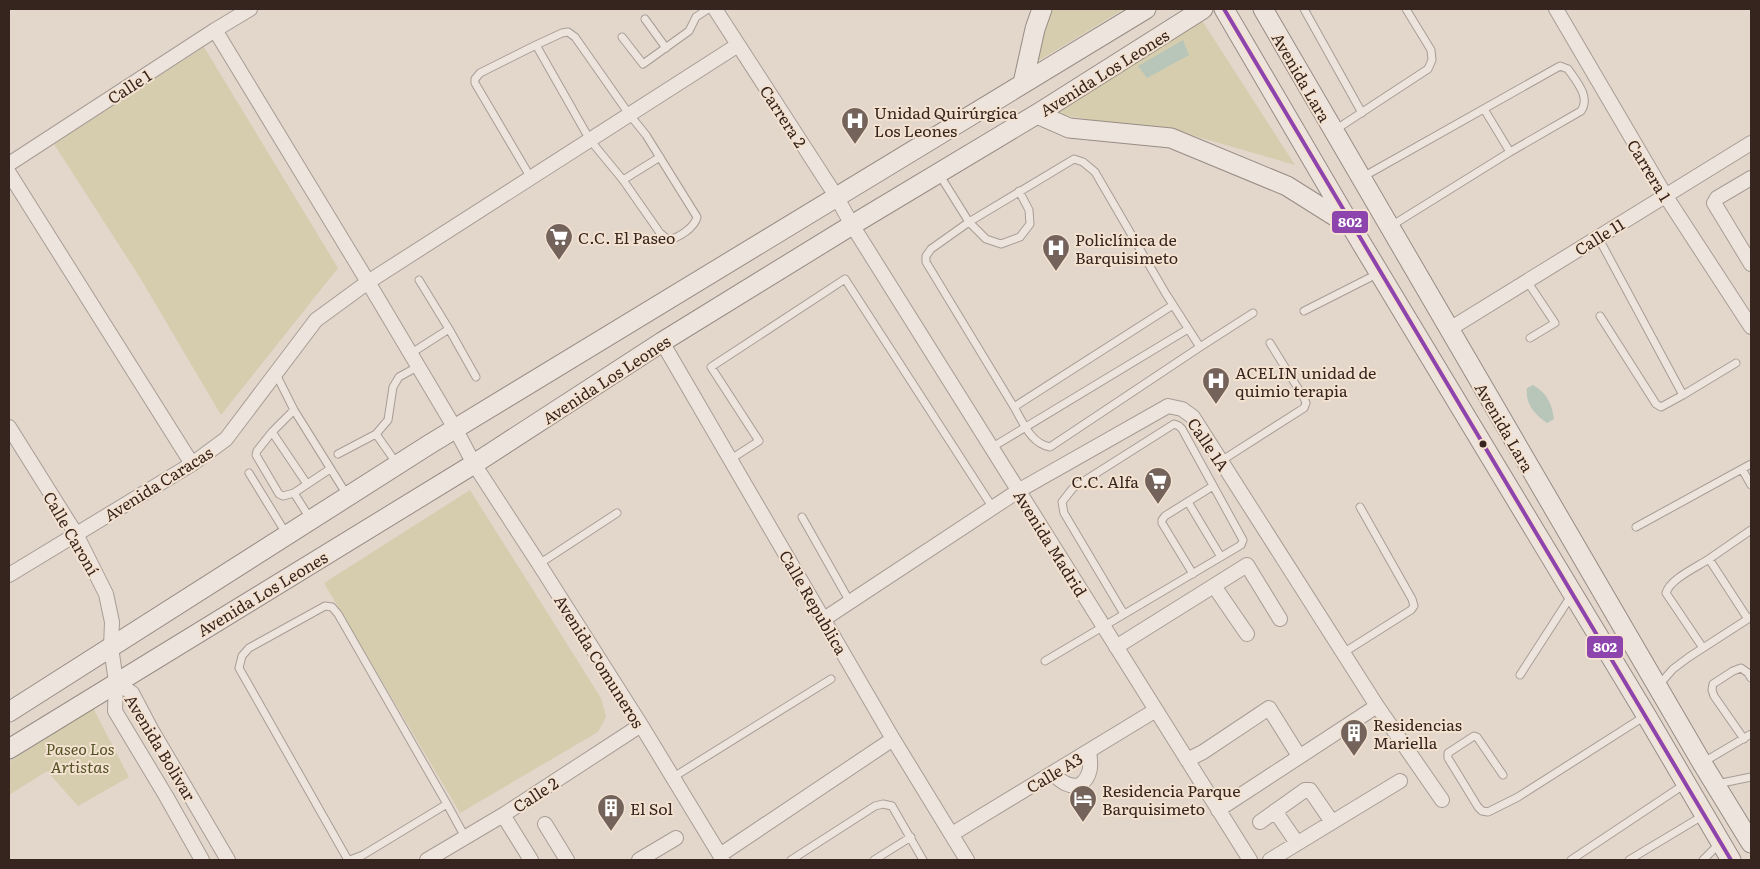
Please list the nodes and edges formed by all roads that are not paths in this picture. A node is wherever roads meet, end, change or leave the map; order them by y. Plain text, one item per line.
1 (250, 9) edge
2 (708, 9) edge
3 (715, 9) edge
4 (1042, 9) edge
5 (1146, 9) edge
6 (1203, 9) edge
7 (1224, 9) edge
8 (1263, 9) edge
9 (1304, 9) edge
10 (1406, 9) edge
11 (1556, 9) edge
12 (645, 19) dead end
13 (215, 30) junction
14 (622, 37) dead end
15 (536, 45) junction
16 (738, 45) junction
17 (666, 48) junction
18 (1023, 83) junction
19 (1484, 110) junction
20 (1362, 112) junction
21 (629, 114) junction
22 (1037, 114) junction
23 (1334, 132) junction
24 (590, 140) junction
25 (1751, 142) edge
26 (1510, 152) junction
27 (660, 157) junction
28 (9, 164) edge
29 (9, 173) edge
30 (939, 174) junction
31 (531, 178) junction
32 (1361, 178) junction
33 (1751, 178) edge
34 (623, 180) junction
35 (1018, 191) junction
36 (1665, 195) junction
37 (836, 196) junction
38 (969, 222) junction
39 (852, 225) junction
40 (1351, 226) junction
41 (1389, 227) junction
42 (1598, 237) junction
43 (1749, 257) edge
44 (1379, 272) junction
45 (419, 280) dead end
46 (1527, 280) junction
47 (368, 282) junction
48 (1173, 306) junction
49 (1304, 311) dead end
50 (1253, 313) dead end
51 (1600, 316) dead end
52 (1751, 327) edge
53 (1188, 328) junction
54 (449, 329) junction
55 (1448, 330) junction
56 (1530, 338) dead end
57 (662, 342) junction
58 (1270, 343) dead end
59 (1200, 347) junction
60 (410, 354) junction
61 (1736, 363) dead end
62 (417, 367) junction
63 (276, 374) junction
64 (476, 377) dead end
65 (1683, 395) junction
66 (1014, 406) junction
67 (294, 410) junction
68 (9, 427) edge
69 (1026, 428) junction
70 (456, 430) junction
71 (272, 432) junction
72 (376, 434) junction
73 (991, 448) junction
74 (338, 454) dead end
75 (731, 460) junction
76 (1221, 461) junction
77 (192, 464) junction
78 (474, 464) junction
79 (1751, 464) edge
80 (398, 465) junction
81 (330, 469) junction
82 (1742, 469) junction
83 (249, 473) dead end
84 (307, 484) junction
85 (1213, 486) junction
86 (1751, 486) edge
87 (1018, 491) junction
88 (294, 493) junction
89 (348, 496) junction
90 (1188, 502) junction
91 (1360, 507) dead end
92 (993, 508) junction
93 (617, 513) dead end
94 (802, 517) dead end
95 (311, 520) junction
96 (1636, 527) dead end
97 (1751, 530) edge
98 (76, 534) junction
99 (287, 535) junction
100 (1221, 557) junction
101 (1709, 559) junction
102 (539, 564) junction
103 (1192, 574) junction
104 (9, 575) edge
105 (1214, 586) junction
106 (1573, 594) junction
107 (850, 602) junction
108 (1124, 614) junction
109 (1750, 618) edge
110 (824, 619) junction
111 (1280, 619) dead end
112 (1104, 627) junction
113 (1247, 634) dead end
114 (111, 647) junction
115 (1116, 647) junction
116 (1702, 648) junction
117 (1343, 653) junction
118 (1045, 660) dead end
119 (1520, 675) dead end
120 (1751, 678) edge
121 (831, 679) dead end
122 (116, 682) junction
123 (1657, 686) junction
124 (1377, 706) junction
125 (1156, 710) junction
126 (9, 712) edge
127 (1646, 715) junction
128 (641, 726) junction
129 (1751, 734) edge
130 (893, 739) junction
131 (1744, 739) junction
132 (9, 749) edge
133 (1089, 751) junction
134 (1299, 756) junction
135 (1187, 760) junction
136 (1702, 763) junction
137 (1052, 773) junction
138 (1503, 774) dead end
139 (1751, 777) edge
140 (672, 778) junction
141 (1400, 781) dead end
142 (1686, 784) junction
143 (1716, 784) junction
144 (1442, 800) dead end
145 (447, 804) junction
146 (1218, 810) junction
147 (1274, 811) junction
148 (1704, 814) junction
149 (503, 815) junction
150 (1260, 822) dead end
151 (1332, 822) junction
152 (545, 824) dead end
153 (952, 834) junction
154 (465, 837) junction
155 (911, 837) junction
156 (676, 838) dead end
157 (1297, 843) junction
158 (1721, 843) junction
159 (1751, 843) edge
160 (1287, 856) edge
161 (719, 857) edge
162 (202, 860) edge
163 (228, 860) edge
164 (349, 860) edge
165 (427, 860) edge
166 (531, 860) edge
167 (567, 860) edge
168 (639, 860) edge
169 (792, 860) edge
170 (874, 860) edge
171 (923, 860) edge
172 (967, 860) edge
173 (1250, 860) edge
174 (1270, 860) edge
175 (1571, 860) edge
176 (1629, 860) edge
177 (1703, 860) edge
178 (1731, 860) edge

1 - 13 street, Calle 1
2 - 17 lane
3 - 16 street, Carrera 2
4 - 18 street
5 - 18 street, Avenida Los Leones
6 - 22 street, Avenida Los Leones
7 - 40 street, Avenida Lara
8 - 23 street, Avenida Lara
9 - 20 lane
10 - 20 lane
11 - 36 street, Carrera 1
12 - 17 lane
13 - 28 street, Calle 1
13 - 47 street, Avenida Comuneros
14 - 17 lane
15 - 21 lane
15 - 24 lane
15 - 31 lane
16 - 21 street, Avenida Caracas
16 - 37 street, Carrera 2
18 - 37 street, Avenida Los Leones
19 - 26 lane
19 - 26 lane
19 - 32 lane
20 - 23 lane
21 - 24 street, Avenida Caracas
21 - 27 lane
22 - 30 street, Avenida Los Leones
22 - 40 street
23 - 32 street, Avenida Lara
24 - 31 street, Avenida Caracas
24 - 34 lane
25 - 36 street, Calle 11
26 - 41 lane
27 - 34 lane
27 - 34 lane
29 - 77 street
30 - 38 lane
30 - 39 street, Avenida Los Leones
31 - 47 street, Avenida Caracas
32 - 41 street, Avenida Lara
33 - 43 street
35 - 38 lane
35 - 38 lane
35 - 48 lane
36 - 42 street, Calle 11
36 - 52 street, Carrera 1
37 - 39 street, Carrera 2
37 - 70 street, Avenida Los Leones
38 - 66 lane
39 - 57 street, Avenida Los Leones
39 - 73 street, Avenida Madrid
40 - 44 street, Avenida Lara
41 - 55 street, Avenida Lara
42 - 46 street, Calle 11
42 - 65 lane
44 - 49 lane
44 - 106 street, Avenida Lara
45 - 54 lane
46 - 55 street, Calle 11
46 - 56 lane
47 - 60 street, Avenida Comuneros
47 - 63 street, Avenida Caracas
48 - 53 lane
48 - 66 lane
50 - 59 lane
51 - 65 lane
53 - 59 lane
53 - 69 lane
54 - 60 lane
54 - 64 lane
55 - 123 street, Avenida Lara
57 - 75 street, Calle Republica
57 - 78 street, Avenida Los Leones
58 - 76 lane
59 - 69 lane
60 - 62 street, Avenida Comuneros
61 - 65 lane
62 - 70 street, Avenida Comuneros
62 - 72 lane
63 - 67 lane
63 - 77 street, Avenida Caracas
66 - 69 lane
67 - 71 lane
67 - 81 lane
68 - 98 street, Calle Caroní
69 - 73 lane
70 - 78 street, Avenida Comuneros
70 - 80 street, Avenida Los Leones
71 - 84 lane
71 - 88 lane
72 - 74 lane
72 - 80 lane
73 - 87 street, Avenida Madrid
75 - 92 lane
75 - 110 street, Calle Republica
76 - 87 street, Calle 1A
76 - 117 street, Calle 1A
77 - 98 street, Avenida Caracas
78 - 102 street, Avenida Comuneros
78 - 122 street, Avenida Los Leones
79 - 82 lane
80 - 89 street, Avenida Los Leones
81 - 84 lane
81 - 89 lane
82 - 86 lane
82 - 96 lane
83 - 99 lane
84 - 88 lane
85 - 90 lane
85 - 100 lane
85 - 108 lane
87 - 92 street, Calle 1A
87 - 112 street, Avenida Madrid
88 - 95 lane
89 - 95 street, Avenida Los Leones
90 - 100 lane
90 - 103 lane
91 - 117 lane
92 - 107 street, Calle 1A
93 - 102 lane
94 - 107 lane
95 - 99 street, Avenida Los Leones
97 - 101 lane
98 - 104 street, Avenida Caracas
98 - 114 street, Calle Caroní
99 - 114 street, Avenida Los Leones
100 - 103 lane
101 - 109 lane
101 - 116 lane
102 - 128 street, Avenida Comuneros
103 - 108 lane
105 - 111 street
105 - 113 street
105 - 115 street
106 - 119 lane
106 - 127 street, Avenida Lara
107 - 110 street, Calle 1A
108 - 112 lane
109 - 116 lane
110 - 130 street, Calle Republica
112 - 115 street, Avenida Madrid
112 - 118 lane
114 - 122 street, Calle Caroní
114 - 126 street, Avenida Los Leones
115 - 125 street, Avenida Madrid
116 - 123 lane
117 - 124 street, Calle 1A
120 - 131 lane
121 - 140 lane
122 - 132 street, Avenida Los Leones
122 - 162 street, Avenida Bolivar
122 - 163 street, Avenida Bolivar
123 - 136 street, Avenida Lara
124 - 134 street
124 - 144 street, Calle 1A
125 - 133 street, Calle A3
125 - 135 street, Avenida Madrid
127 - 138 lane
127 - 142 street, Avenida Lara
128 - 140 street, Avenida Comuneros
128 - 149 street, Calle 2
129 - 131 lane
130 - 153 street, Calle Republica
130 - 161 street
131 - 136 lane
133 - 137 street, Calle A3
133 - 137 street
134 - 135 street
134 - 146 street
135 - 146 street, Avenida Madrid
136 - 143 street, Avenida Lara
137 - 153 street, Calle A3
139 - 143 lane
140 - 161 street, Avenida Comuneros
141 - 151 street
142 - 148 street, Avenida Lara
142 - 175 lane
143 - 159 street, Avenida Lara
145 - 154 lane
145 - 164 lane
145 - 164 lane
146 - 173 street, Avenida Madrid
147 - 150 street
147 - 151 street
147 - 157 street
148 - 158 street, Avenida Lara
148 - 176 lane
149 - 154 street, Calle 2
149 - 166 street
151 - 157 street
152 - 167 street
153 - 172 street, Calle Republica
154 - 165 street, Calle 2
155 - 169 lane
155 - 170 lane
155 - 171 lane
156 - 168 street
157 - 160 street
158 - 177 lane
158 - 178 street, Avenida Lara
160 - 174 street

